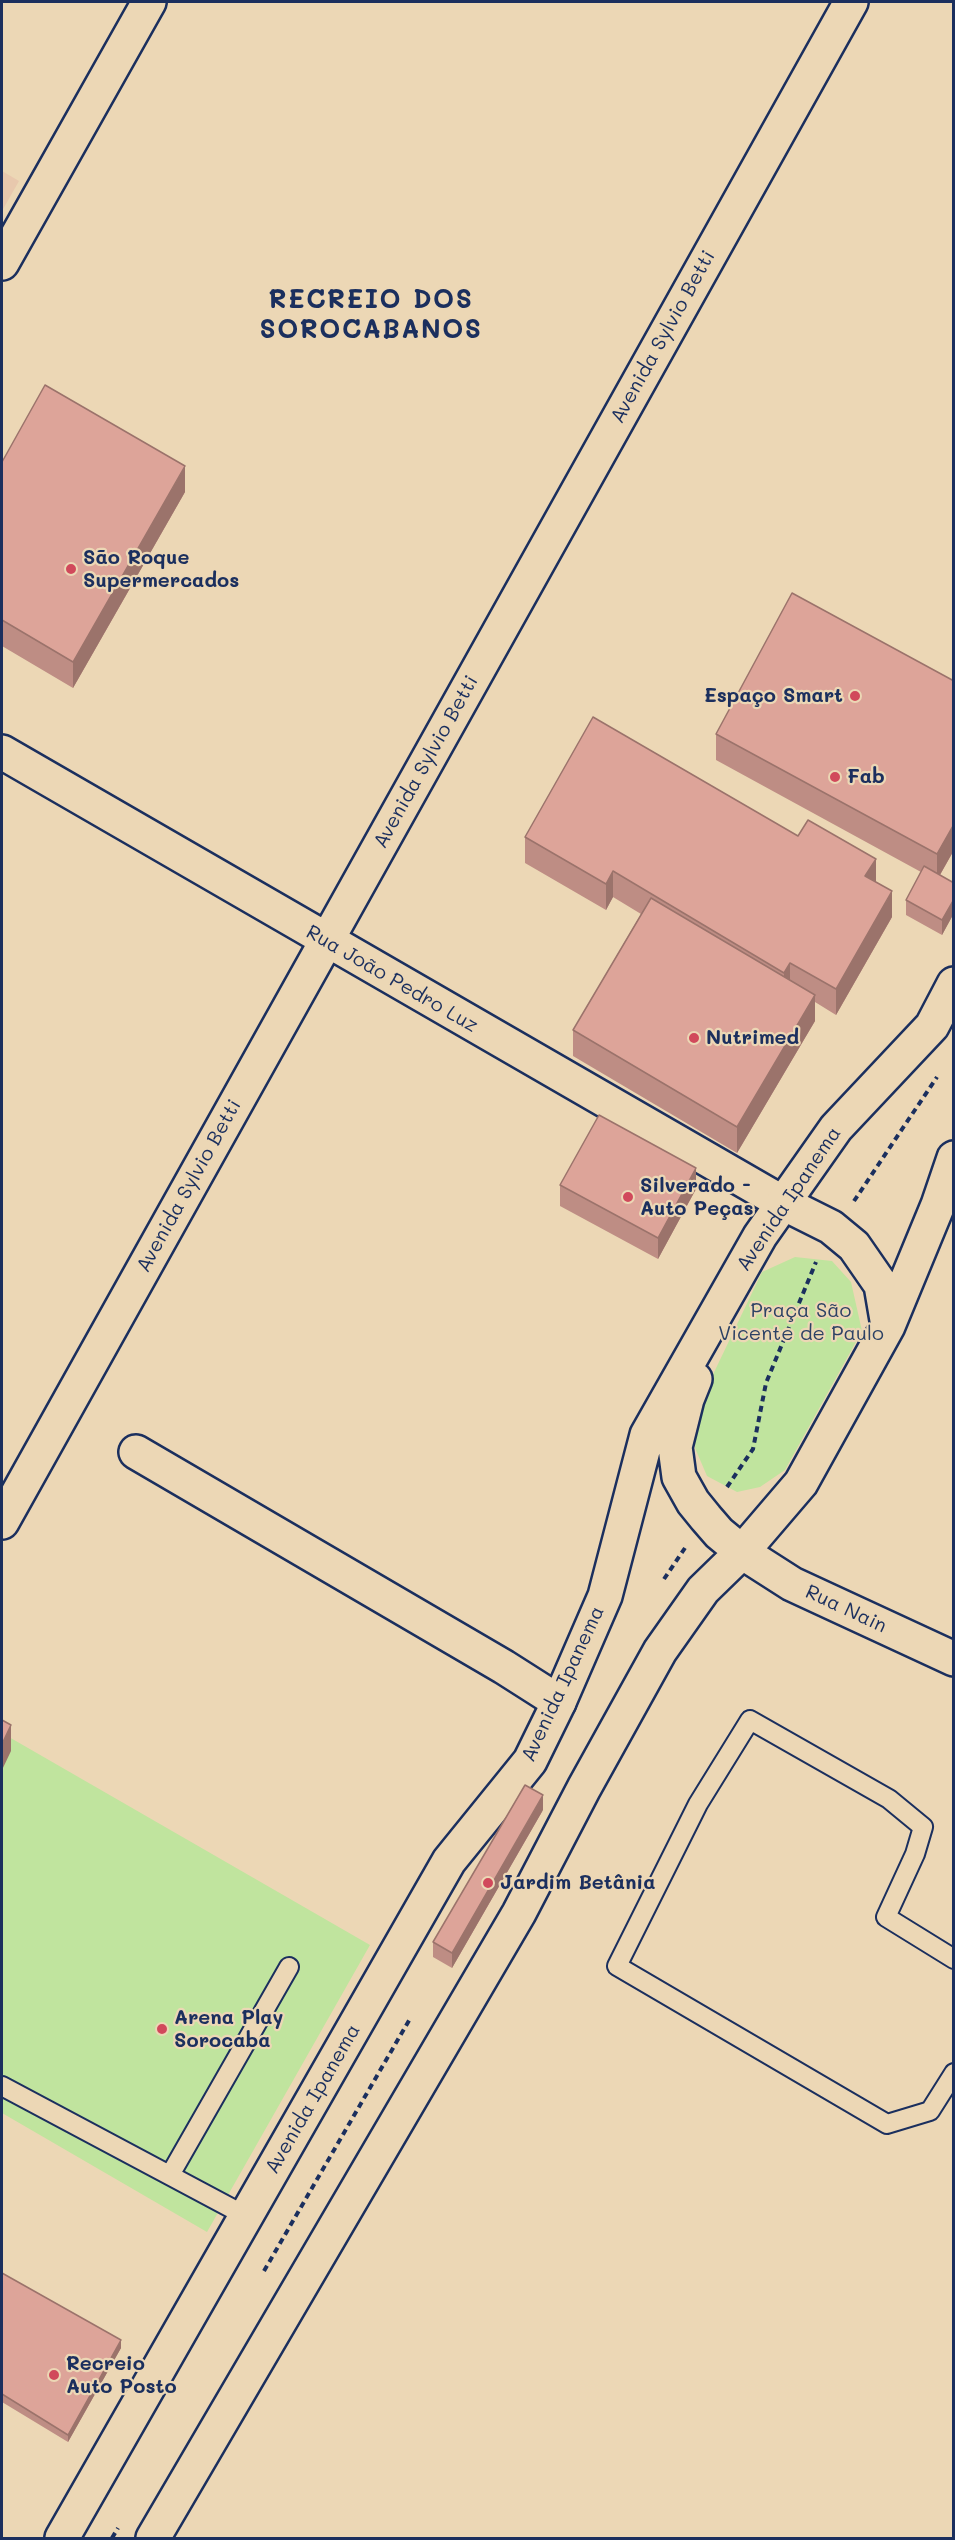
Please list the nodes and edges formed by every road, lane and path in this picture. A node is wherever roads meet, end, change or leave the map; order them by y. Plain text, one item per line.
1 (149, 2) edge
2 (851, 2) edge
3 (2, 263) edge
4 (2, 752) edge
5 (326, 941) junction
6 (954, 984) edge
7 (941, 1071) dead end
8 (954, 1158) edge
9 (783, 1203) junction
10 (831, 1227) junction
11 (735, 1280) junction
12 (888, 1326) junction
13 (136, 1452) dead end
14 (706, 1518) junction
15 (2, 1522) edge
16 (742, 1552) junction
17 (673, 1565) dead end
18 (954, 1659) edge
19 (559, 1702) junction
20 (954, 1959) edge
21 (289, 1967) dead end
22 (954, 2073) edge
23 (2, 2086) edge
24 (170, 2175) junction
25 (246, 2216) junction
26 (62, 2538) edge
27 (153, 2538) edge

1 - 3 main road
2 - 5 main road, Avenida Sylvio Betti
4 - 5 main road, Rua João Pedro Luz
5 - 9 main road, Rua João Pedro Luz
5 - 15 main road, Avenida Sylvio Betti
6 - 9 main road, Avenida Ipanema
7 - 10 path
8 - 12 main road
9 - 10 main road, Rua João Pedro Luz
9 - 11 main road, Avenida Ipanema
10 - 12 main road, Rua João Pedro Luz
10 - 14 path
11 - 14 main road, Rua Nain
11 - 19 main road, Avenida Ipanema
12 - 16 main road
13 - 19 main road
14 - 16 main road, Rua Nain
14 - 17 path
16 - 18 main road, Rua Nain
16 - 27 main road
19 - 25 main road, Avenida Ipanema
20 - 22 lane
21 - 24 lane
23 - 24 lane
24 - 25 lane
25 - 26 main road, Avenida Ipanema

